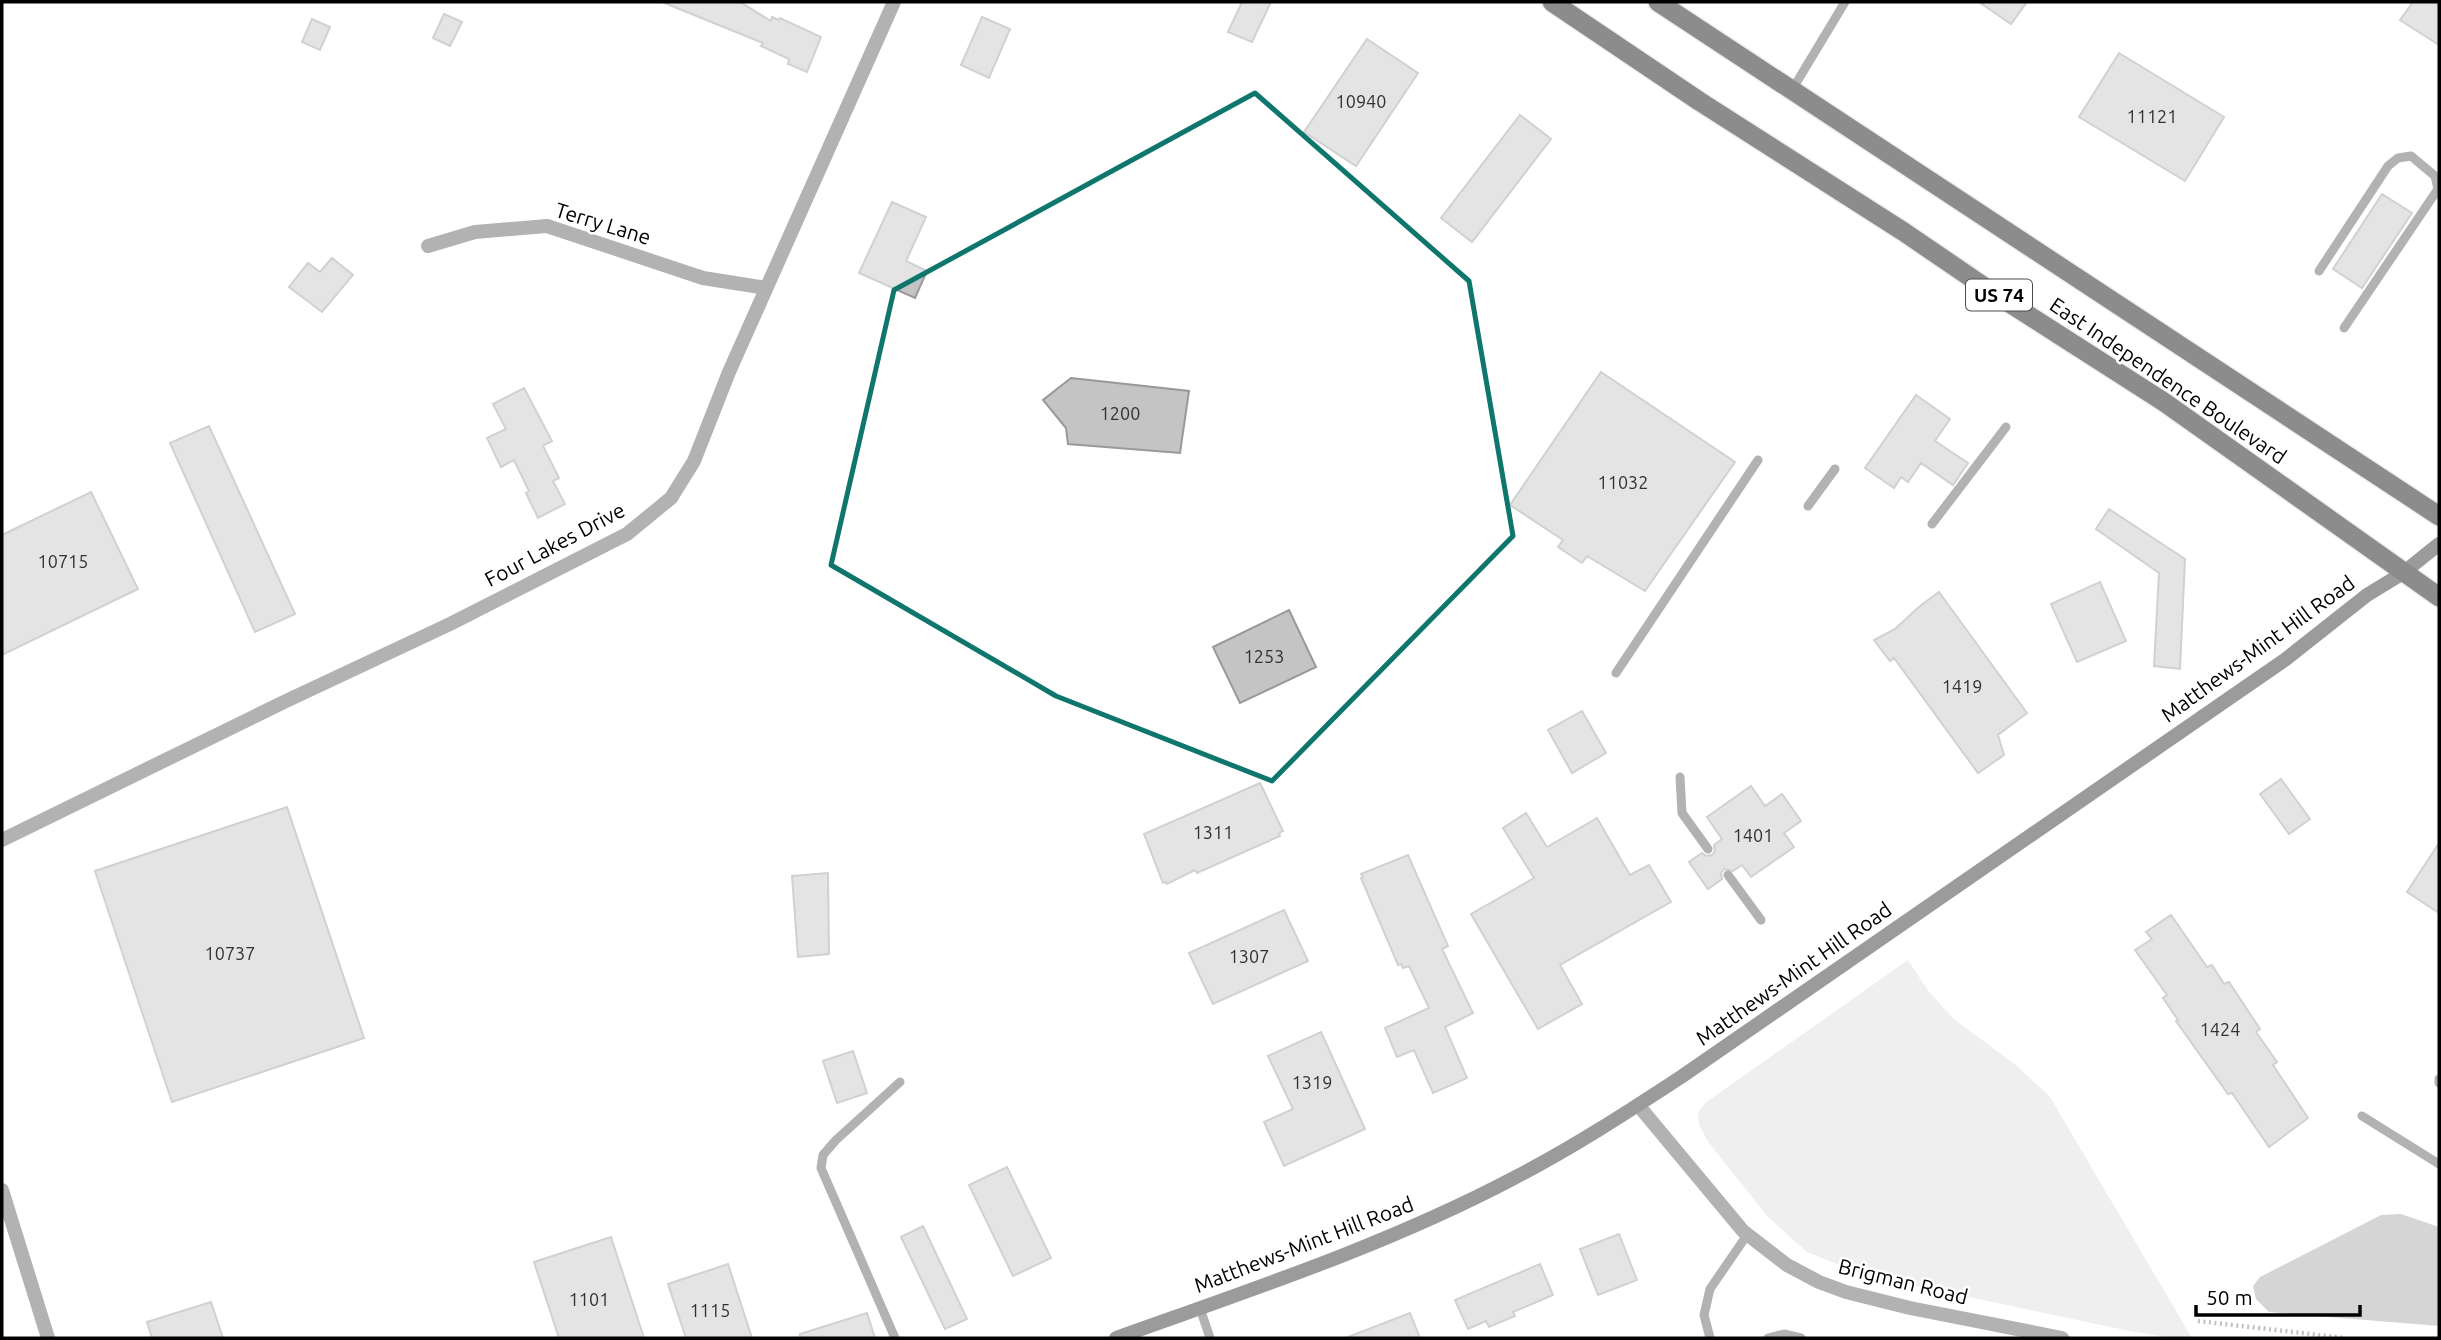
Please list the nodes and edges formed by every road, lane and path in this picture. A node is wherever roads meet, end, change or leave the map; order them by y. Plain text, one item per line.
1 (894, 2) edge
2 (1552, 2) edge
3 (1658, 2) edge
4 (1845, 2) edge
5 (1792, 90) junction
6 (428, 247) dead end
7 (2319, 271) dead end
8 (766, 288) junction
9 (2344, 328) dead end
10 (2006, 427) dead end
11 (1758, 460) dead end
12 (1835, 469) dead end
13 (1808, 506) dead end
14 (2439, 516) edge
15 (1932, 524) dead end
16 (2439, 544) edge
17 (2403, 573) junction
18 (2439, 597) edge
19 (1616, 673) dead end
20 (1680, 777) dead end
21 (2, 840) edge
22 (1708, 849) dead end
23 (1728, 874) dead end
24 (1761, 920) dead end
25 (900, 1082) dead end
26 (1638, 1105) junction
27 (2362, 1116) dead end
28 (2439, 1164) edge
29 (2, 1191) edge
30 (1747, 1235) junction
31 (1199, 1308) junction
32 (2198, 1321) dead end
33 (48, 1338) edge
34 (895, 1338) edge
35 (1116, 1338) edge
36 (1210, 1338) edge
37 (1710, 1338) edge
38 (1768, 1338) edge
39 (1801, 1338) edge
40 (2061, 1338) edge
41 (2345, 1338) edge

1 - 8 street, Four Lakes Drive
2 - 17 highway, East Independence Boulevard / US 74
3 - 5 highway, East Independence Boulevard / US 74
4 - 5 lane
5 - 14 highway, East Independence Boulevard / US 74
6 - 8 street, Terry Lane
7 - 9 lane
8 - 21 street, Four Lakes Drive
10 - 15 lane
11 - 19 lane
12 - 13 lane
16 - 17 main road, Matthews-Mint Hill Road
17 - 18 highway, East Independence Boulevard / US 74
17 - 26 main road, Matthews-Mint Hill Road
20 - 22 lane
23 - 24 lane
25 - 34 lane
26 - 30 street, Brigman Road
26 - 31 main road, Matthews-Mint Hill Road
27 - 28 lane
29 - 33 street
30 - 37 lane
30 - 40 street, Brigman Road
31 - 35 main road, Matthews-Mint Hill Road
31 - 36 lane
32 - 41 path
38 - 39 lane

